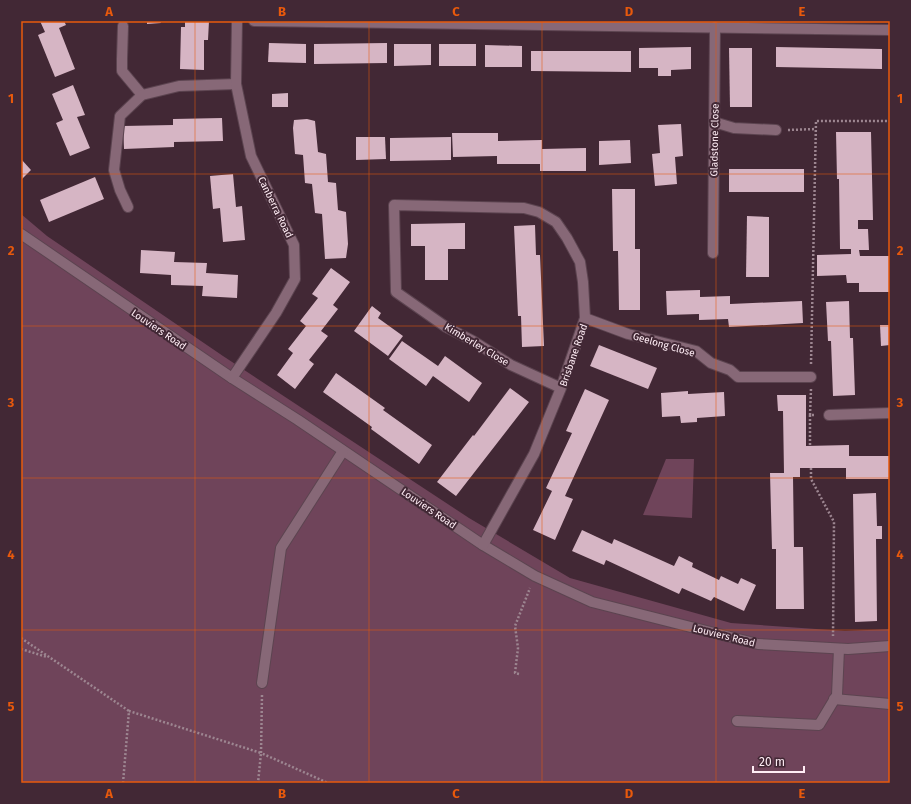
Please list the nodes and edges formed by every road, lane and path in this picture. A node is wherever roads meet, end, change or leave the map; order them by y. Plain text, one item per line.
1 (237, 21) edge
2 (254, 21) edge
3 (586, 23) edge
4 (123, 26) dead end
5 (716, 27) junction
6 (890, 30) edge
7 (236, 84) junction
8 (142, 95) junction
9 (890, 121) edge
10 (714, 122) junction
11 (776, 130) joint
12 (816, 130) junction
13 (128, 207) dead end
14 (21, 234) edge
15 (713, 254) dead end
16 (396, 292) joint
17 (585, 318) junction
18 (811, 377) junction
19 (232, 378) junction
20 (561, 388) junction
21 (890, 413) edge
22 (810, 415) junction
23 (829, 415) joint
24 (810, 446) dead end
25 (343, 451) junction
26 (811, 468) dead end
27 (483, 545) junction
28 (535, 576) junction
29 (21, 638) edge
30 (890, 646) edge
31 (836, 648) junction
32 (21, 649) edge
33 (51, 658) junction
34 (519, 674) dead end
35 (262, 683) joint
36 (834, 699) junction
37 (890, 704) edge
38 (129, 711) junction
39 (737, 721) dead end
40 (261, 753) junction
41 (123, 783) edge
42 (258, 783) edge
43 (328, 783) edge

1 - 7 street, Canberra Road
2 - 3 street
3 - 5 street
4 - 8 street
5 - 6 street
5 - 10 street, Gladstone Close
7 - 8 street
7 - 19 street, Canberra Road
8 - 13 street
9 - 12 path
10 - 11 street
10 - 15 street, Gladstone Close
11 - 12 path
12 - 18 path
14 - 19 street, Louviers Road
16 - 17 street, Brisbane Road
16 - 20 street, Kimberley Close
17 - 18 street, Geelong Close
17 - 20 street, Brisbane Road
18 - 22 path
19 - 25 street, Louviers Road
20 - 27 street, Brisbane Road
21 - 23 street
22 - 23 path
22 - 24 path
25 - 27 street, Louviers Road
25 - 35 street
26 - 31 path
27 - 28 street, Louviers Road
28 - 31 street, Louviers Road
28 - 34 path
29 - 33 path
30 - 31 street, Louviers Road
31 - 36 street
32 - 33 path
33 - 38 path
35 - 40 path
36 - 37 street
36 - 39 street
38 - 40 path
38 - 41 path
40 - 42 path
40 - 43 path

